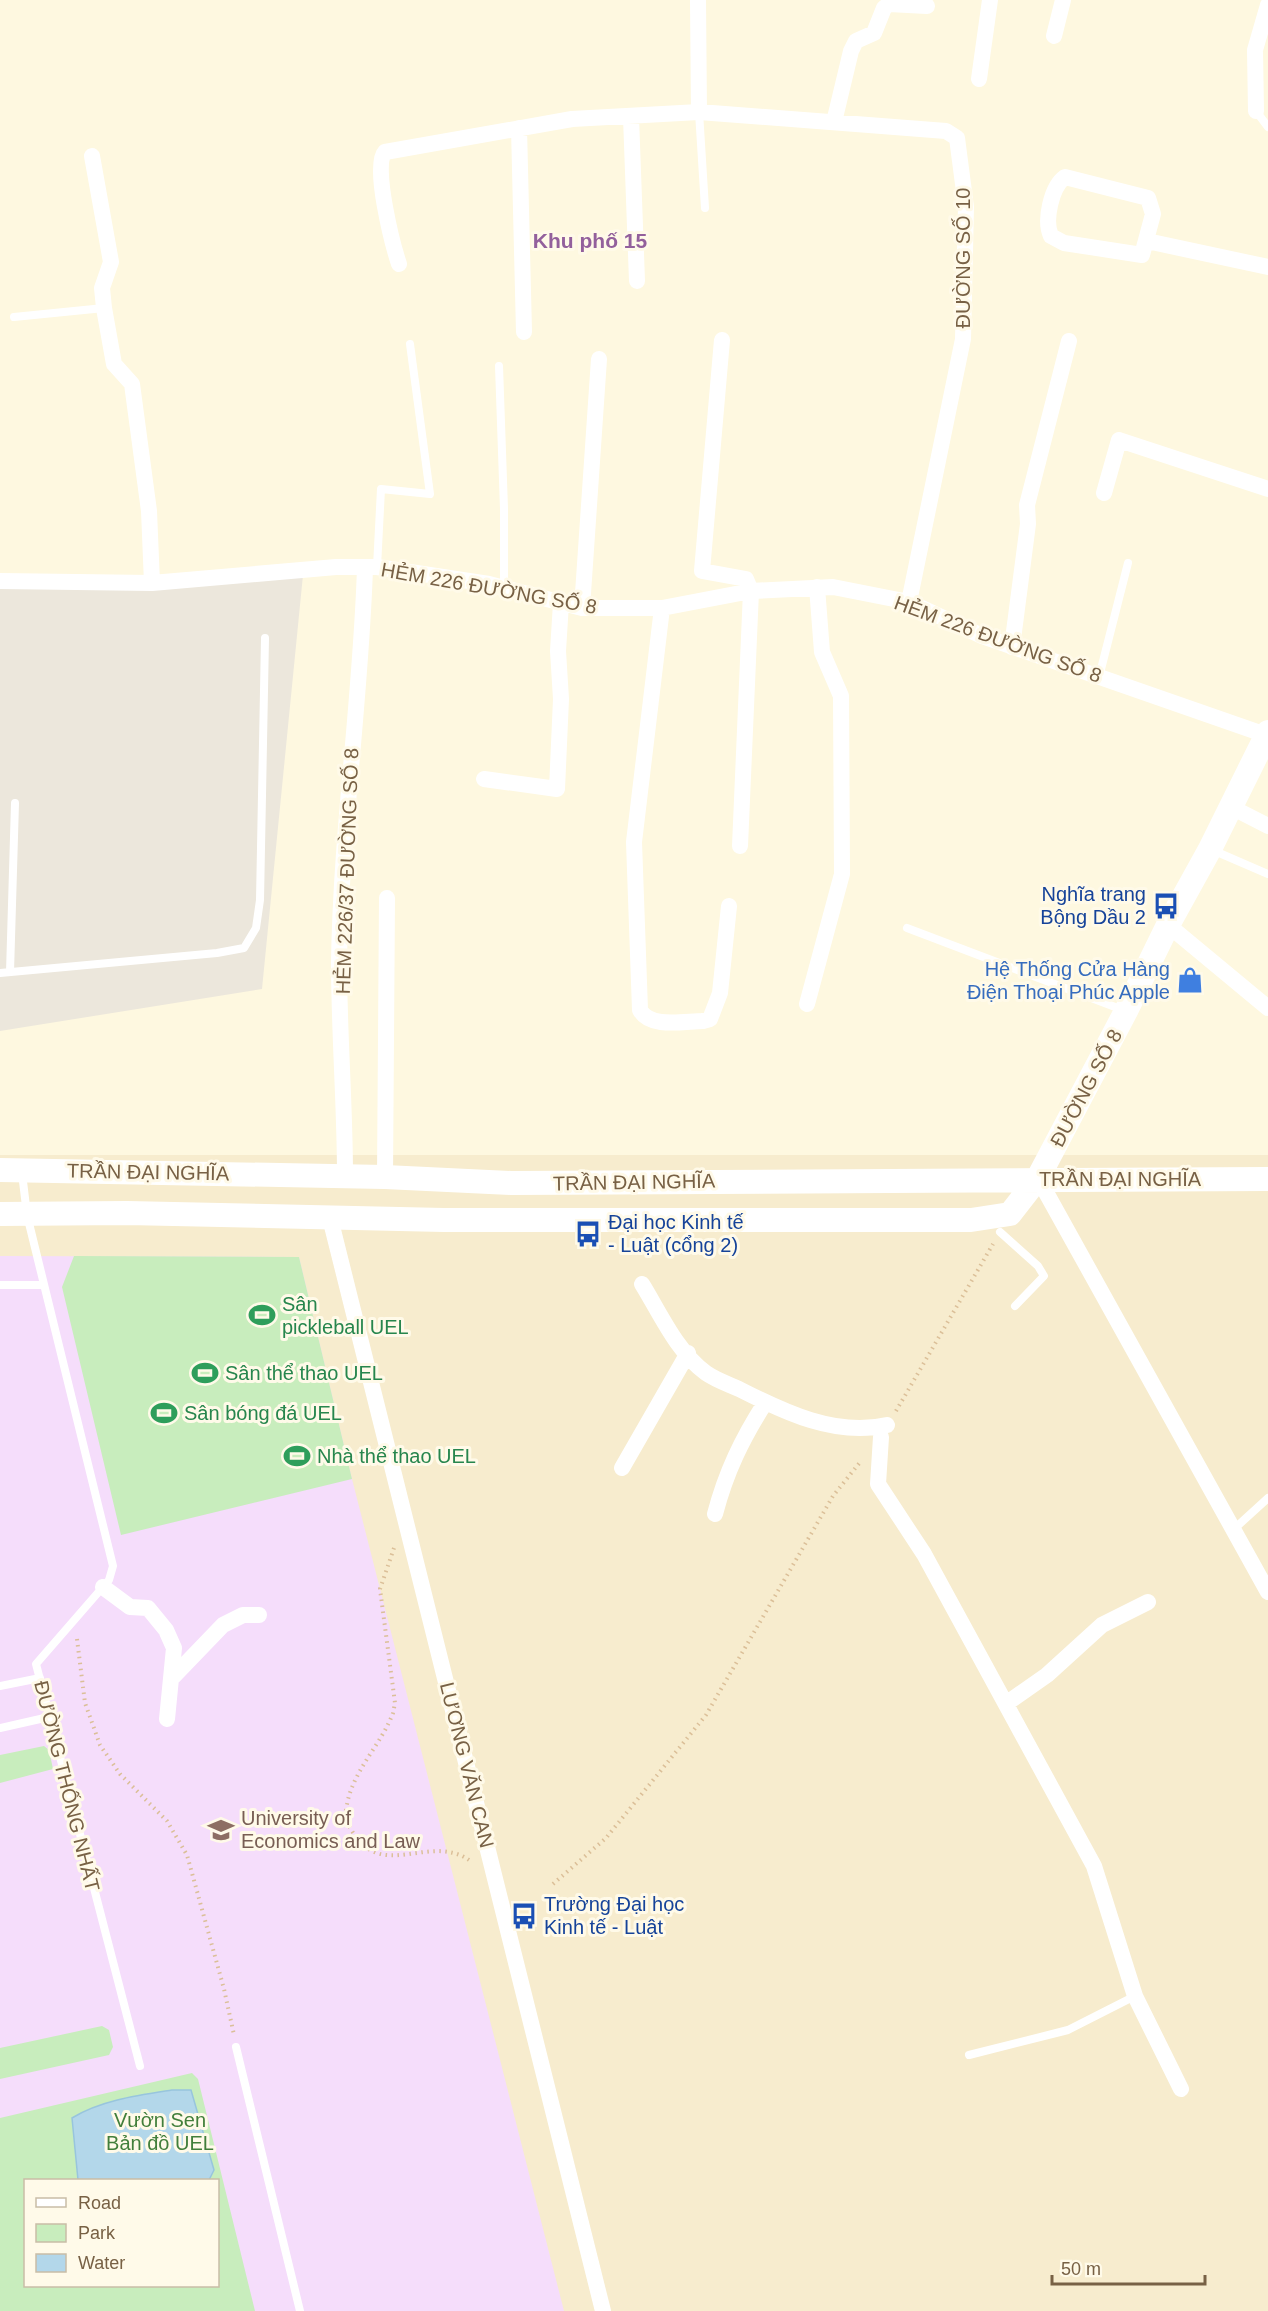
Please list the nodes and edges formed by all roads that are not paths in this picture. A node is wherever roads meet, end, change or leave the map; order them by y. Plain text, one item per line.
1 (698, 0) edge
2 (990, 0) edge
3 (1063, 0) edge
4 (1268, 5) edge
5 (927, 6) dead end
6 (1054, 36) dead end
7 (979, 79) dead end
8 (1256, 111) joint
9 (699, 112) junction
10 (632, 117) junction
11 (834, 122) junction
12 (1268, 127) edge
13 (519, 128) junction
14 (92, 156) dead end
15 (705, 208) dead end
16 (1147, 241) junction
17 (399, 264) dead end
18 (1268, 267) edge
19 (637, 281) dead end
20 (104, 308) junction
21 (14, 317) dead end
22 (524, 332) dead end
23 (723, 340) dead end
24 (1069, 340) dead end
25 (410, 344) dead end
26 (599, 359) dead end
27 (499, 366) dead end
28 (1268, 489) edge
29 (1104, 493) dead end
30 (1128, 563) dead end
31 (371, 567) junction
32 (0, 581) edge
33 (152, 583) junction
34 (817, 587) junction
35 (504, 588) junction
36 (752, 591) junction
37 (909, 602) junction
38 (561, 603) junction
39 (582, 608) junction
40 (662, 608) junction
41 (265, 638) dead end
42 (1012, 647) junction
43 (1099, 677) junction
44 (1267, 733) edge
45 (484, 779) dead end
46 (15, 803) dead end
47 (1230, 807) junction
48 (1268, 826) edge
49 (740, 846) dead end
50 (1210, 849) junction
51 (1268, 874) edge
52 (387, 898) dead end
53 (729, 906) dead end
54 (1168, 925) junction
55 (907, 928) dead end
56 (5, 973) edge
57 (807, 1004) dead end
58 (1268, 1008) edge
59 (1126, 1011) junction
60 (11, 1170) edge
61 (345, 1176) junction
62 (385, 1177) junction
63 (1038, 1178) junction
64 (1268, 1179) edge
65 (481, 1182) junction
66 (0, 1214) edge
67 (27, 1215) junction
68 (330, 1218) junction
69 (478, 1220) junction
70 (1005, 1223) junction
71 (642, 1284) dead end
72 (0, 1285) edge
73 (44, 1285) junction
74 (1015, 1306) dead end
75 (688, 1353) junction
76 (765, 1403) junction
77 (622, 1468) dead end
78 (1268, 1498) edge
79 (715, 1514) dead end
80 (1234, 1529) junction
81 (103, 1587) junction
82 (1268, 1592) edge
83 (1148, 1602) dead end
84 (259, 1615) dead end
85 (40, 1677) junction
86 (172, 1678) junction
87 (0, 1686) edge
88 (1007, 1703) junction
89 (49, 1717) junction
90 (167, 1719) dead end
91 (0, 1728) edge
92 (1135, 1996) junction
93 (236, 2047) road end
94 (969, 2055) dead end
95 (140, 2067) dead end
96 (1180, 2089) dead end
97 (300, 2311) edge
98 (603, 2311) edge

1 - 9 street
2 - 7 street
3 - 6 street
4 - 8 street
5 - 11 street
8 - 12 lane
9 - 10 street, ĐƯỜNG SỐ 10
9 - 11 street, ĐƯỜNG SỐ 10
9 - 15 lane
10 - 13 street, ĐƯỜNG SỐ 10
10 - 19 street
11 - 37 street, ĐƯỜNG SỐ 10
13 - 17 street, ĐƯỜNG SỐ 10
13 - 22 street
14 - 20 street
16 - 16 street
16 - 18 street
20 - 21 lane
20 - 33 street
23 - 36 street
24 - 42 street
25 - 31 lane
26 - 39 street
27 - 35 lane
28 - 29 street
30 - 43 lane
31 - 33 street, HẺM 226 ĐƯỜNG SỐ 8
31 - 35 street, HẺM 226 ĐƯỜNG SỐ 8
31 - 61 street, HẺM 226/37 ĐƯỜNG SỐ 8
32 - 33 street, HẺM 226 ĐƯỜNG SỐ 8
34 - 36 street, HẺM 226 ĐƯỜNG SỐ 8
34 - 37 street, HẺM 226 ĐƯỜNG SỐ 8
34 - 57 street
35 - 38 street, HẺM 226 ĐƯỜNG SỐ 8
36 - 40 street, HẺM 226 ĐƯỜNG SỐ 8
36 - 49 street
37 - 42 street, HẺM 226 ĐƯỜNG SỐ 8
38 - 39 street, HẺM 226 ĐƯỜNG SỐ 8
38 - 45 street
39 - 40 street, HẺM 226 ĐƯỜNG SỐ 8
40 - 53 street
41 - 56 lane
42 - 43 street, HẺM 226 ĐƯỜNG SỐ 8
43 - 44 street, HẺM 226 ĐƯỜNG SỐ 8
44 - 47 street, ĐƯỜNG SỐ 8
46 - 56 lane
47 - 48 street
47 - 50 street, ĐƯỜNG SỐ 8
50 - 51 lane
50 - 54 street, ĐƯỜNG SỐ 8
52 - 62 street
54 - 58 street
54 - 59 street, ĐƯỜNG SỐ 8
55 - 59 lane
59 - 63 street, ĐƯỜNG SỐ 8
60 - 61 street, TRẦN ĐẠI NGHĨA
60 - 67 lane, ĐƯỜNG THỐNG NHẤT
61 - 62 street, TRẦN ĐẠI NGHĨA
62 - 65 street, TRẦN ĐẠI NGHĨA
63 - 64 street, TRẦN ĐẠI NGHĨA
63 - 65 street, TRẦN ĐẠI NGHĨA
63 - 70 street, ĐƯỜNG SỐ 8
63 - 80 street
65 - 69 street
66 - 67 street, TRẦN ĐẠI NGHĨA
67 - 68 street, TRẦN ĐẠI NGHĨA
67 - 73 lane, ĐƯỜNG THỐNG NHẤT
68 - 69 street, TRẦN ĐẠI NGHĨA
68 - 98 street, LƯƠNG VĂN CAN
69 - 70 street, TRẦN ĐẠI NGHĨA
70 - 74 lane
71 - 75 street
72 - 73 lane
73 - 81 lane, ĐƯỜNG THỐNG NHẤT
75 - 76 street
75 - 77 street
76 - 79 street
76 - 88 street
78 - 80 lane
80 - 82 street
81 - 85 lane, ĐƯỜNG THỐNG NHẤT
81 - 86 street
83 - 88 street
84 - 86 street
85 - 87 lane
85 - 89 lane, ĐƯỜNG THỐNG NHẤT
86 - 90 street
88 - 92 street
89 - 91 lane
89 - 95 lane, ĐƯỜNG THỐNG NHẤT
92 - 94 lane
92 - 96 street
93 - 97 lane

